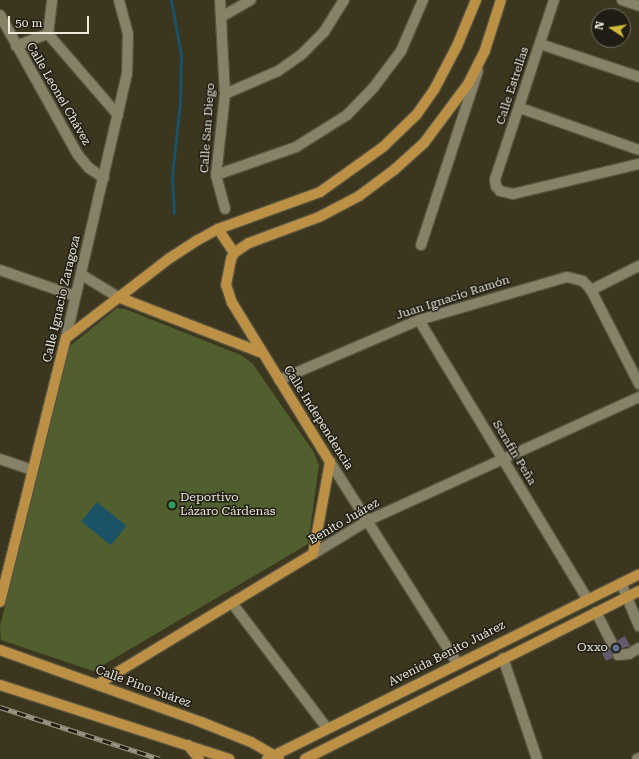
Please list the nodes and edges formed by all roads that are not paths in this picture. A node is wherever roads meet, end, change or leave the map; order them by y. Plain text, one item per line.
1 (52, 0) edge
2 (119, 0) edge
3 (220, 0) edge
4 (251, 0) edge
5 (344, 0) edge
6 (423, 0) edge
7 (476, 0) edge
8 (501, 0) edge
9 (554, 0) edge
10 (622, 0) edge
11 (639, 6) edge
12 (0, 15) edge
13 (223, 16) junction
14 (48, 34) junction
15 (540, 44) junction
16 (16, 46) junction
17 (485, 50) junction
18 (639, 77) edge
19 (225, 94) junction
20 (520, 108) junction
21 (118, 115) junction
22 (639, 150) edge
23 (639, 164) edge
24 (216, 175) junction
25 (104, 178) junction
26 (225, 209) dead end
27 (218, 229) junction
28 (421, 245) dead end
29 (234, 253) junction
30 (639, 266) edge
31 (0, 270) edge
32 (82, 275) junction
33 (591, 290) junction
34 (74, 296) junction
35 (118, 297) junction
36 (419, 320) junction
37 (66, 338) junction
38 (260, 352) junction
39 (279, 380) junction
40 (639, 384) edge
41 (639, 398) edge
42 (502, 458) junction
43 (0, 459) edge
44 (330, 462) junction
45 (32, 470) junction
46 (367, 521) junction
47 (313, 554) junction
48 (639, 574) edge
49 (621, 583) junction
50 (639, 591) edge
51 (627, 597) junction
52 (587, 599) junction
53 (0, 602) edge
54 (232, 603) junction
55 (596, 612) junction
56 (639, 626) edge
57 (612, 642) dead end
58 (639, 648) edge
59 (0, 650) edge
60 (618, 655) dead end
61 (503, 658) junction
62 (456, 663) junction
63 (98, 684) junction
64 (0, 685) edge
65 (327, 728) junction
66 (188, 745) junction
67 (274, 757) edge
68 (199, 759) edge
69 (229, 759) edge
70 (305, 759) edge
71 (537, 759) edge

1 - 14 street
2 - 21 street, Calle Ignacio Zaragoza
3 - 13 street, Calle San Diego
4 - 13 street
5 - 19 street
6 - 24 street
7 - 27 main road
8 - 17 main road
9 - 15 street, Calle Estrellas
10 - 11 street
12 - 16 street, Calle Leonel Chávez
13 - 19 street, Calle San Diego
14 - 16 street
14 - 21 street
15 - 18 street
15 - 20 street, Calle Estrellas
16 - 25 street, Calle Leonel Chávez
17 - 28 street
17 - 29 main road
19 - 24 street, Calle San Diego
20 - 22 street
20 - 23 street, Calle Estrellas
21 - 25 street, Calle Ignacio Zaragoza
24 - 26 street, Calle San Diego
25 - 32 street, Calle Ignacio Zaragoza
27 - 29 main road
27 - 35 main road
29 - 38 main road, Calle Independencia
30 - 33 street
31 - 34 street
32 - 34 street, Calle Ignacio Zaragoza
32 - 35 street
33 - 36 street, Juan Ignacio Ramón
33 - 40 street
34 - 37 street, Calle Ignacio Zaragoza
35 - 37 main road
35 - 38 main road
36 - 39 street, Juan Ignacio Ramón
36 - 42 street, Serafín Peña
37 - 45 main road, Calle Ignacio Zaragoza
38 - 39 main road, Calle Independencia
39 - 44 main road, Calle Independencia
41 - 42 street, Benito Juárez
42 - 46 street, Benito Juárez
42 - 52 street, Serafín Peña
43 - 45 street
44 - 46 street, Calle Independencia
44 - 47 main road
45 - 53 main road, Calle Ignacio Zaragoza
46 - 47 street, Benito Juárez
46 - 62 street, Calle Independencia
47 - 54 main road, Benito Juárez
48 - 49 main road, Avenida Benito Juárez
49 - 51 street
49 - 52 main road, Avenida Benito Juárez
50 - 51 main road
51 - 55 main road
51 - 56 street
52 - 62 main road, Avenida Benito Juárez
54 - 63 main road, Benito Juárez
54 - 65 street
55 - 57 street
55 - 61 main road
58 - 60 street
59 - 63 main road, Calle Pino Suárez
61 - 70 main road
61 - 71 street
62 - 65 main road, Avenida Benito Juárez
63 - 67 main road, Calle Pino Suárez
64 - 66 main road
65 - 67 main road, Avenida Benito Juárez
66 - 68 main road
66 - 69 main road

